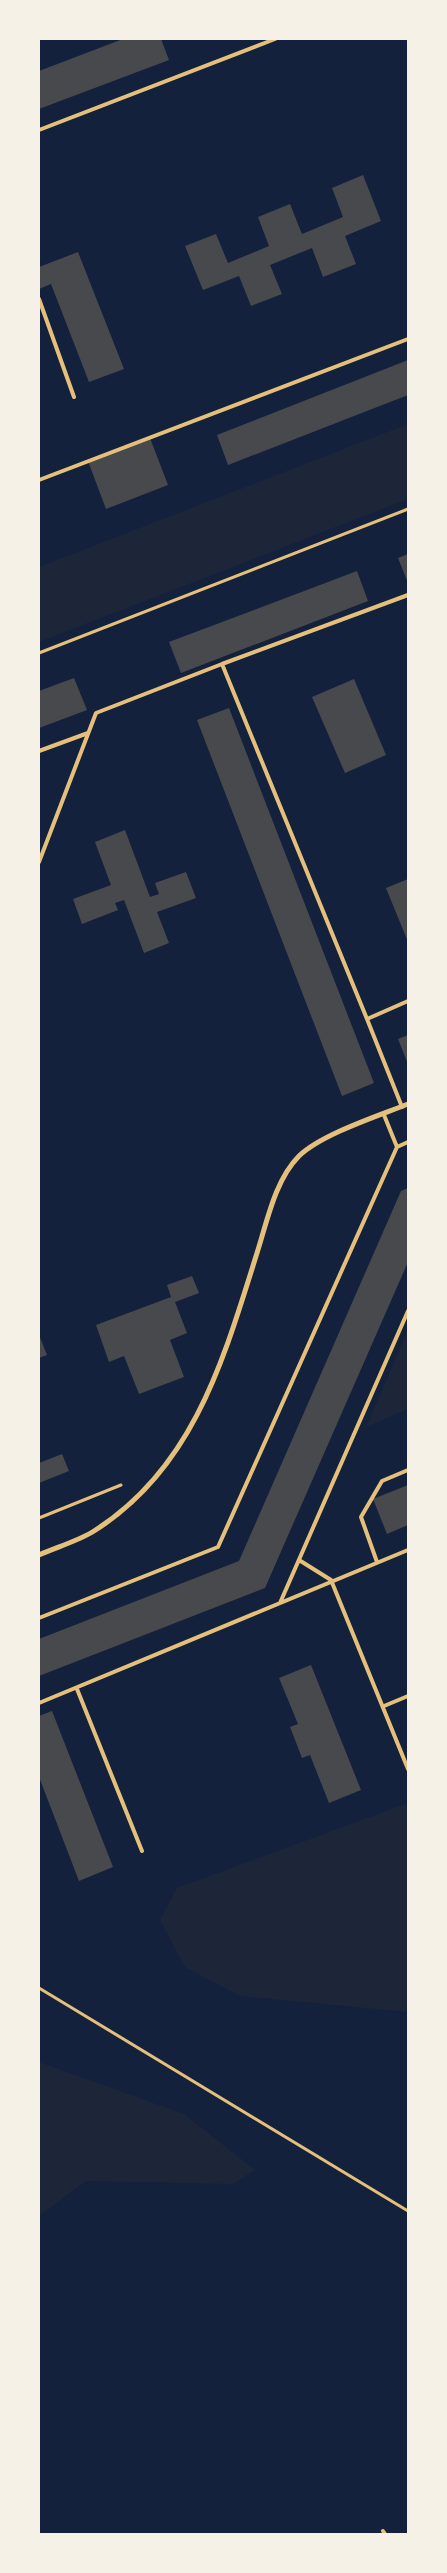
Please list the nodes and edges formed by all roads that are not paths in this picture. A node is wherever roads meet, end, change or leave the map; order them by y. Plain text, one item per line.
1 (275, 39) edge
2 (39, 130) edge
3 (39, 299) edge
4 (408, 339) edge
5 (74, 396) dead end
6 (39, 480) edge
7 (408, 595) edge
8 (222, 664) junction
9 (88, 733) junction
10 (39, 751) edge
11 (39, 862) edge
12 (408, 1001) edge
13 (367, 1019) junction
14 (408, 1104) edge
15 (402, 1107) junction
16 (384, 1115) junction
17 (408, 1142) edge
18 (397, 1147) junction
19 (408, 1311) edge
20 (408, 1470) edge
21 (408, 1550) edge
22 (39, 1555) edge
23 (300, 1560) junction
24 (377, 1562) junction
25 (331, 1580) junction
26 (280, 1603) junction
27 (39, 1618) edge
28 (77, 1689) junction
29 (408, 1696) edge
30 (39, 1704) edge
31 (384, 1706) junction
32 (408, 1769) edge
33 (142, 1851) dead end

1 - 2 lane
3 - 5 lane
4 - 6 lane
7 - 8 lane
8 - 9 lane
8 - 13 lane
9 - 10 lane
9 - 11 lane
12 - 13 lane
13 - 15 lane
14 - 15 street
15 - 16 street
16 - 18 lane
16 - 22 street
17 - 18 lane
18 - 27 lane
19 - 23 lane
20 - 24 lane
21 - 24 lane
23 - 25 lane
23 - 26 lane
24 - 25 lane
25 - 26 lane
25 - 31 lane
26 - 28 lane
28 - 30 lane
28 - 33 lane
29 - 31 lane
31 - 32 lane

